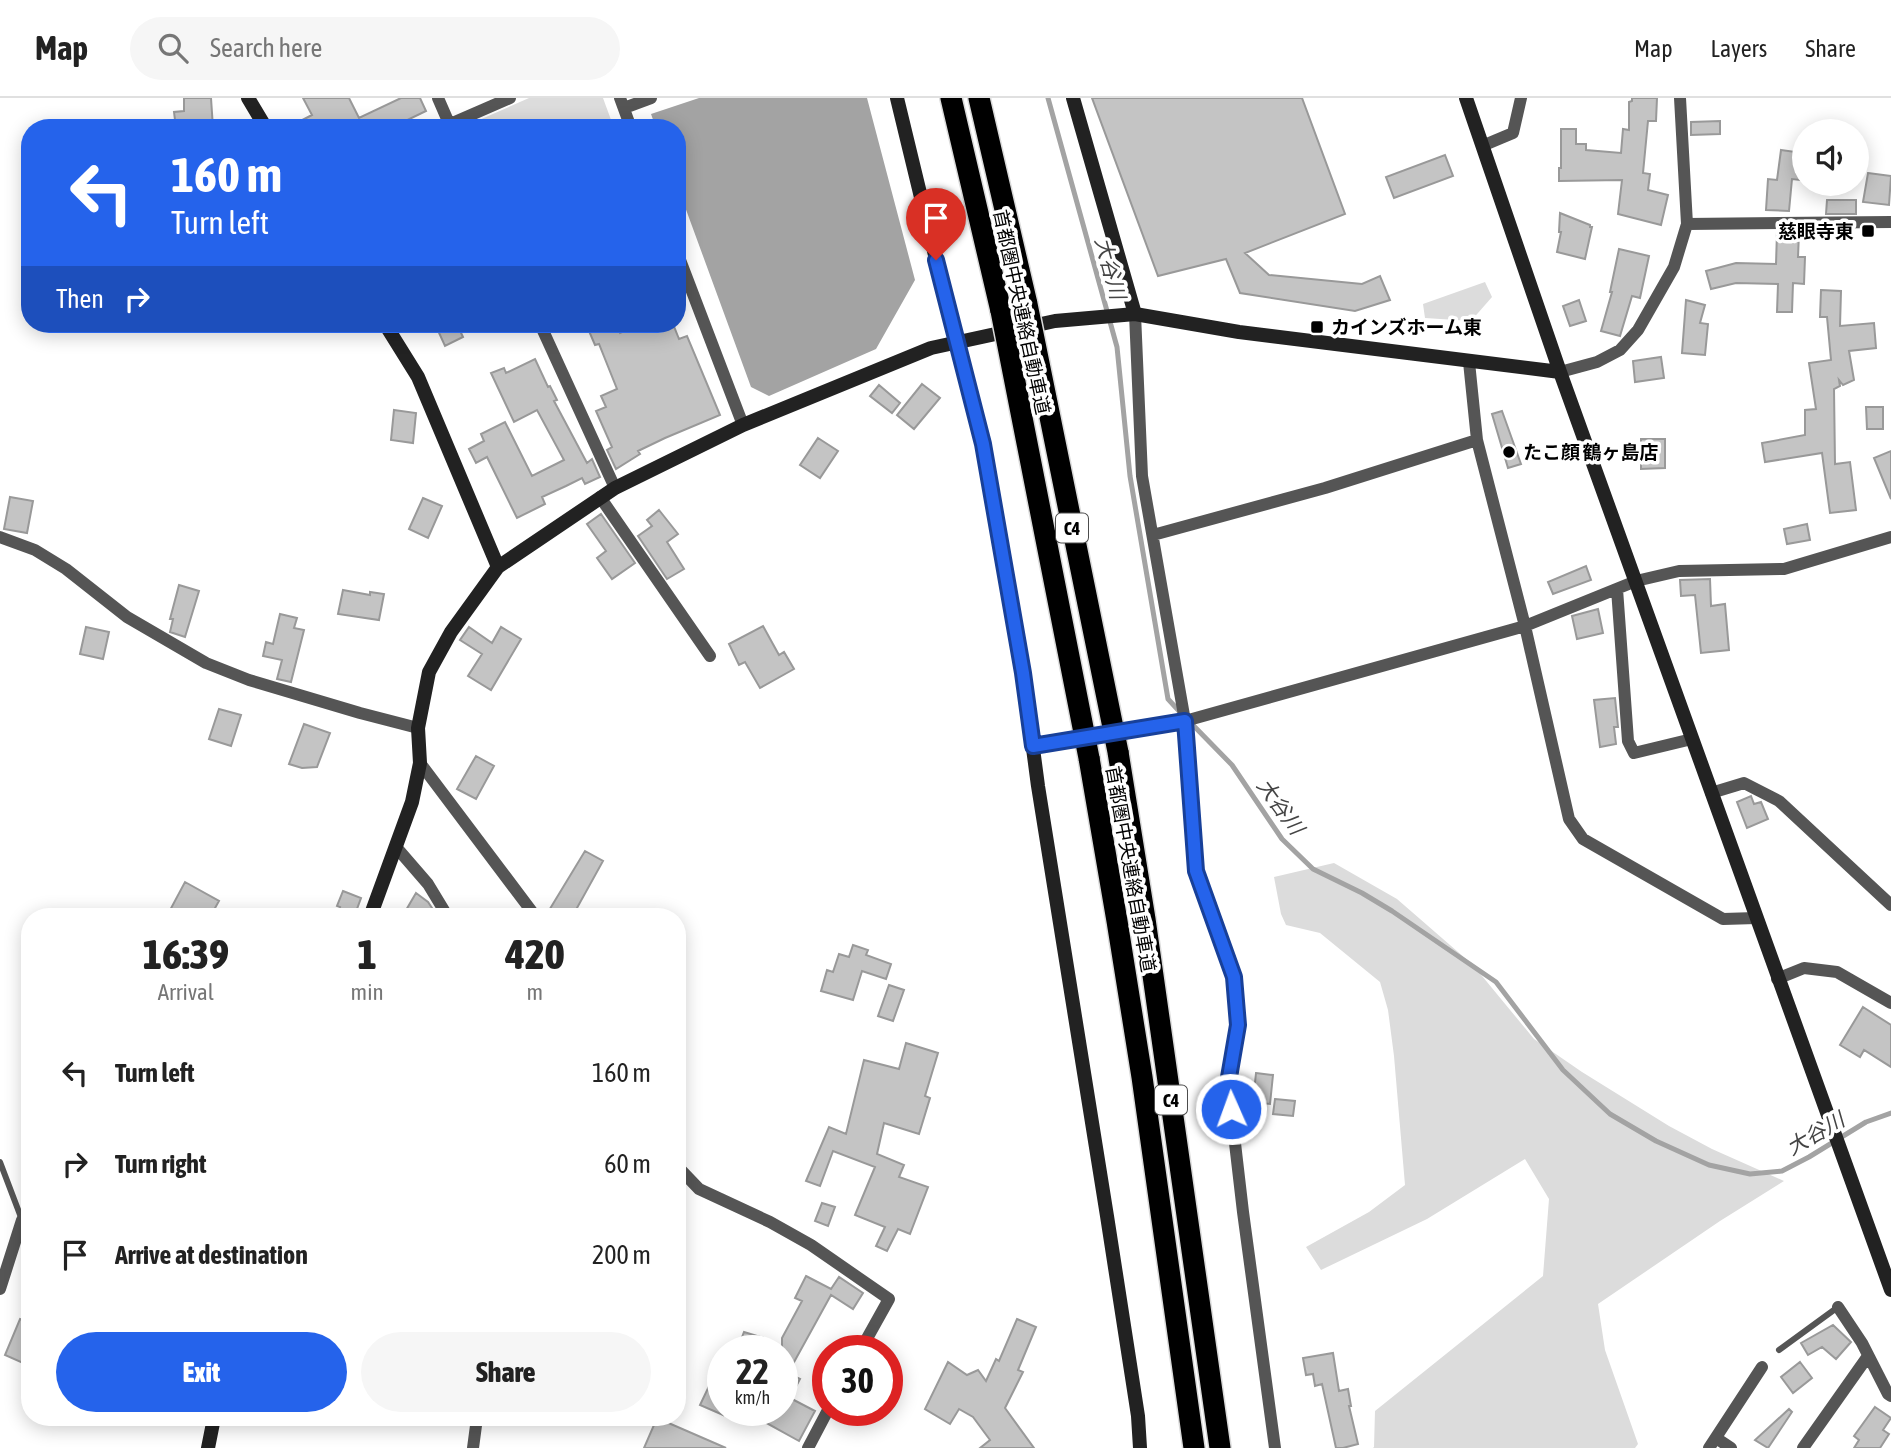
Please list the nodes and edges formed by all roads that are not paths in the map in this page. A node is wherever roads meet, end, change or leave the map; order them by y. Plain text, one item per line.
1 (248, 98) edge
2 (438, 98) edge
3 (510, 98) edge
4 (651, 98) edge
5 (897, 98) edge
6 (951, 98) edge
7 (979, 98) edge
8 (1073, 98) edge
9 (1466, 98) edge
10 (1521, 98) edge
11 (1680, 98) edge
12 (622, 103) edge
13 (261, 119) edge
14 (445, 119) edge
15 (464, 119) edge
16 (1482, 146) junction
17 (1891, 222) edge
18 (1687, 224) junction
19 (686, 276) edge
20 (1135, 314) junction
21 (391, 333) edge
22 (544, 333) edge
23 (956, 342) junction
24 (1469, 362) junction
25 (1560, 372) junction
26 (743, 425) junction
27 (1478, 440) junction
28 (615, 488) junction
29 (600, 497) junction
30 (1153, 535) junction
31 (0, 537) edge
32 (1891, 537) edge
33 (498, 567) junction
34 (1636, 581) junction
35 (1617, 589) junction
36 (1525, 626) junction
37 (710, 656) dead end
38 (1185, 721) junction
39 (418, 728) junction
40 (1692, 739) junction
41 (1033, 746) junction
42 (420, 763) junction
43 (1711, 793) junction
44 (396, 847) junction
45 (1891, 905) edge
46 (373, 908) edge
47 (443, 908) edge
48 (529, 908) edge
49 (1756, 918) junction
50 (1777, 979) junction
51 (1891, 1003) edge
52 (0, 1162) edge
53 (686, 1176) edge
54 (21, 1207) edge
55 (21, 1231) edge
56 (1, 1285) edge
57 (1891, 1290) edge
58 (1838, 1307) joint
59 (869, 1335) edge
60 (1779, 1350) dead end
61 (1867, 1356) junction
62 (1762, 1367) dead end
63 (1891, 1396) edge
64 (212, 1426) edge
65 (476, 1426) edge
66 (820, 1426) edge
67 (1712, 1443) edge
68 (208, 1448) edge
69 (473, 1448) edge
70 (808, 1448) edge
71 (1140, 1448) edge
72 (1194, 1448) edge
73 (1220, 1448) edge
74 (1275, 1448) edge
75 (1731, 1448) edge
76 (1803, 1448) edge

1 - 13 street
2 - 14 street
3 - 15 street
4 - 12 street
5 - 23 street
6 - 72 highway, 首都圏中央連絡自動車道 / C4, bridge
7 - 73 highway, 首都圏中央連絡自動車道 / C4, bridge
8 - 20 street
9 - 16 street
10 - 16 street
11 - 18 street
16 - 25 street
17 - 18 street
18 - 25 street
19 - 26 street
20 - 23 street
20 - 24 street
20 - 30 street
21 - 33 street
22 - 28 street
23 - 26 street
23 - 41 street
24 - 25 street
24 - 27 street
25 - 34 street
26 - 28 street
27 - 30 street
27 - 36 street
28 - 29 street
29 - 33 street
29 - 37 street
30 - 38 street
31 - 39 street
32 - 34 street
33 - 39 street
34 - 35 street
34 - 40 street
35 - 36 street
35 - 40 street
36 - 38 street
36 - 49 street
38 - 41 street
38 - 74 street
39 - 42 street
40 - 43 street
41 - 71 street
42 - 44 street
42 - 48 street
43 - 45 street
43 - 49 street
44 - 46 street
44 - 47 street
49 - 50 street
50 - 51 street
50 - 57 street
52 - 54 lane
53 - 59 street
55 - 56 street
58 - 60 lane
58 - 61 street
61 - 63 street
61 - 76 street
62 - 67 street
64 - 68 street
65 - 69 street
66 - 70 street
67 - 75 street

